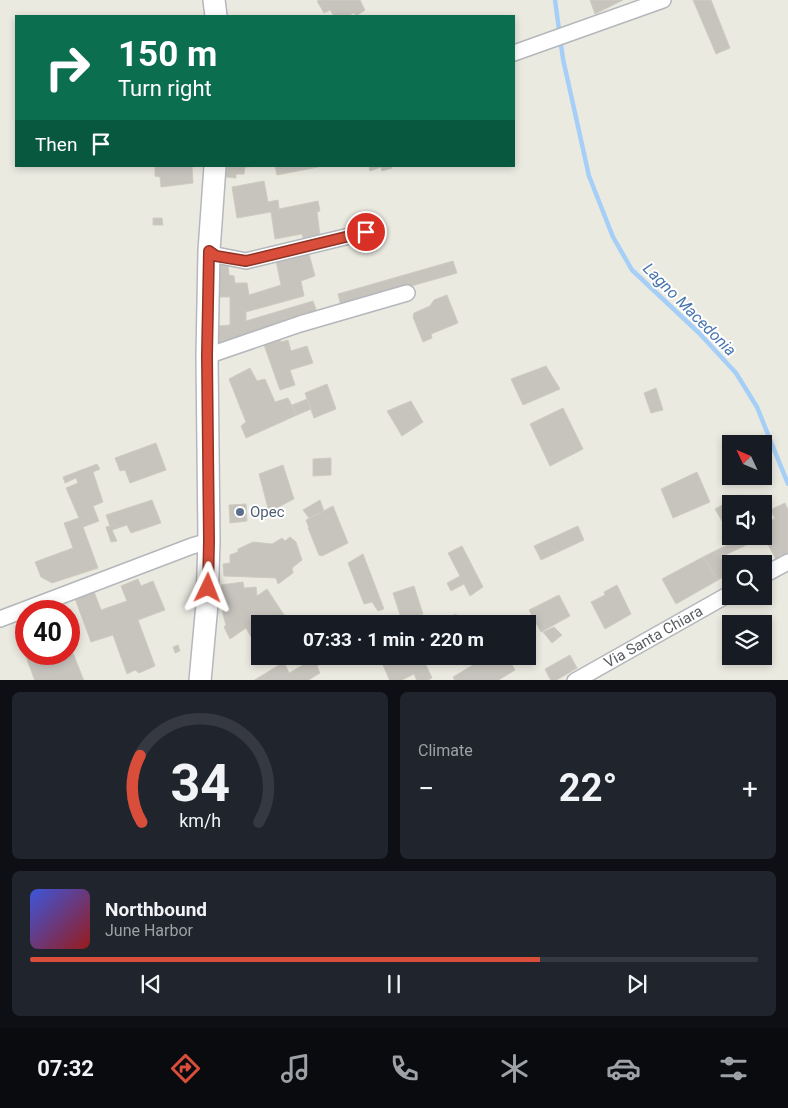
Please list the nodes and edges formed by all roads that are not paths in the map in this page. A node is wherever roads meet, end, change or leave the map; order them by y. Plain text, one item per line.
1 (214, 0) edge
2 (664, 0) edge
3 (216, 15) edge
4 (515, 53) edge
5 (215, 167) edge
6 (366, 232) dead end
7 (209, 251) junction
8 (407, 293) dead end
9 (207, 356) junction
10 (209, 541) junction
11 (788, 562) edge
12 (772, 571) edge
13 (722, 598) edge
14 (0, 619) edge
15 (200, 680) edge
16 (575, 680) edge

1 - 3 street
2 - 4 street
5 - 7 street
6 - 7 street
7 - 9 street
8 - 9 street
9 - 10 street
10 - 14 street
10 - 15 street
11 - 12 street
13 - 16 street, Via Santa Chiara

